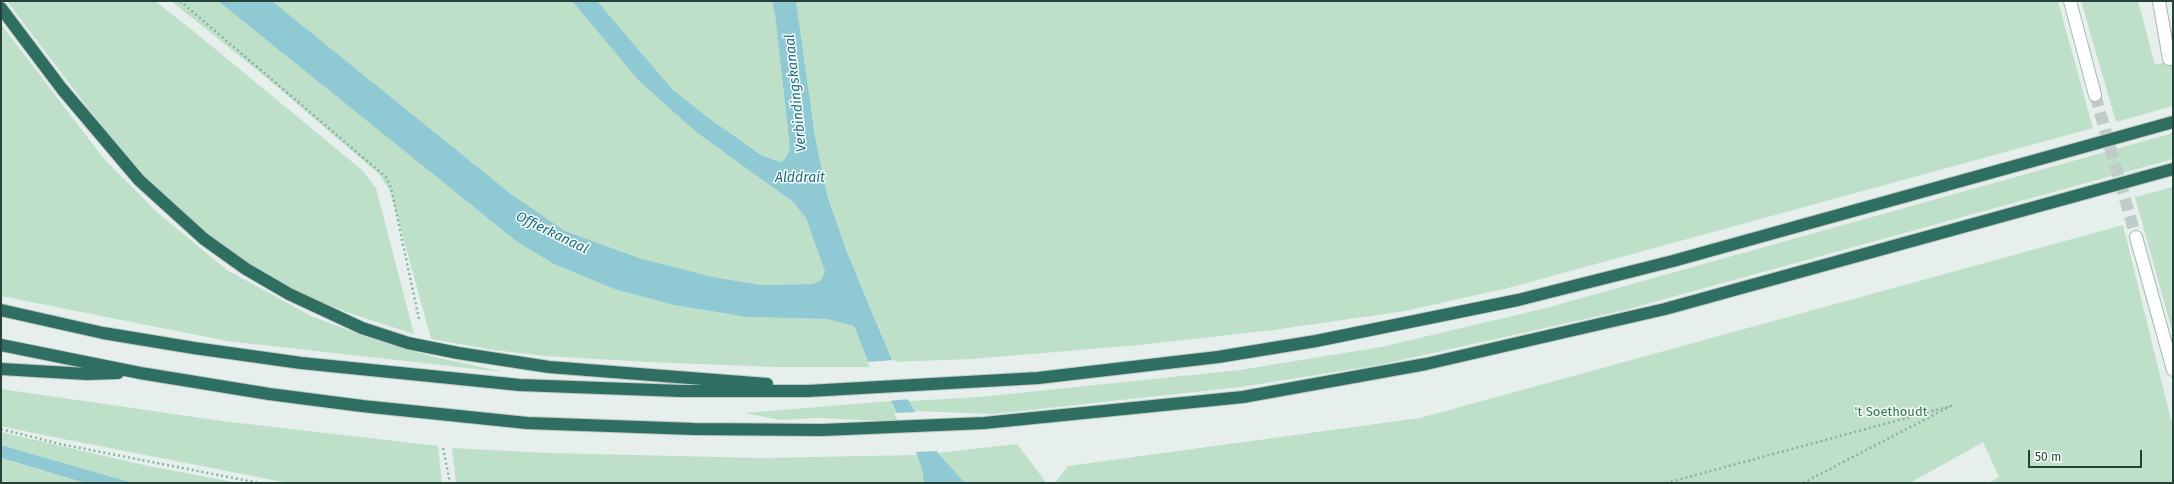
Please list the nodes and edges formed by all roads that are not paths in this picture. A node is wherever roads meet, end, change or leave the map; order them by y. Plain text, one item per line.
1 (2070, 1) edge
2 (2159, 1) edge
3 (1, 8) edge
4 (2169, 59) dead end
5 (2095, 95) tunnel mouth
6 (2173, 122) edge
7 (2173, 169) edge
8 (2136, 237) tunnel mouth
9 (1, 310) edge
10 (1, 345) edge
11 (1, 369) edge
12 (2173, 370) edge
13 (140, 373) junction
14 (808, 391) junction

1 - 5 street
2 - 4 street
3 - 14 highway
6 - 14 highway
7 - 13 highway
8 - 12 street
9 - 14 highway
10 - 13 highway
11 - 13 highway

